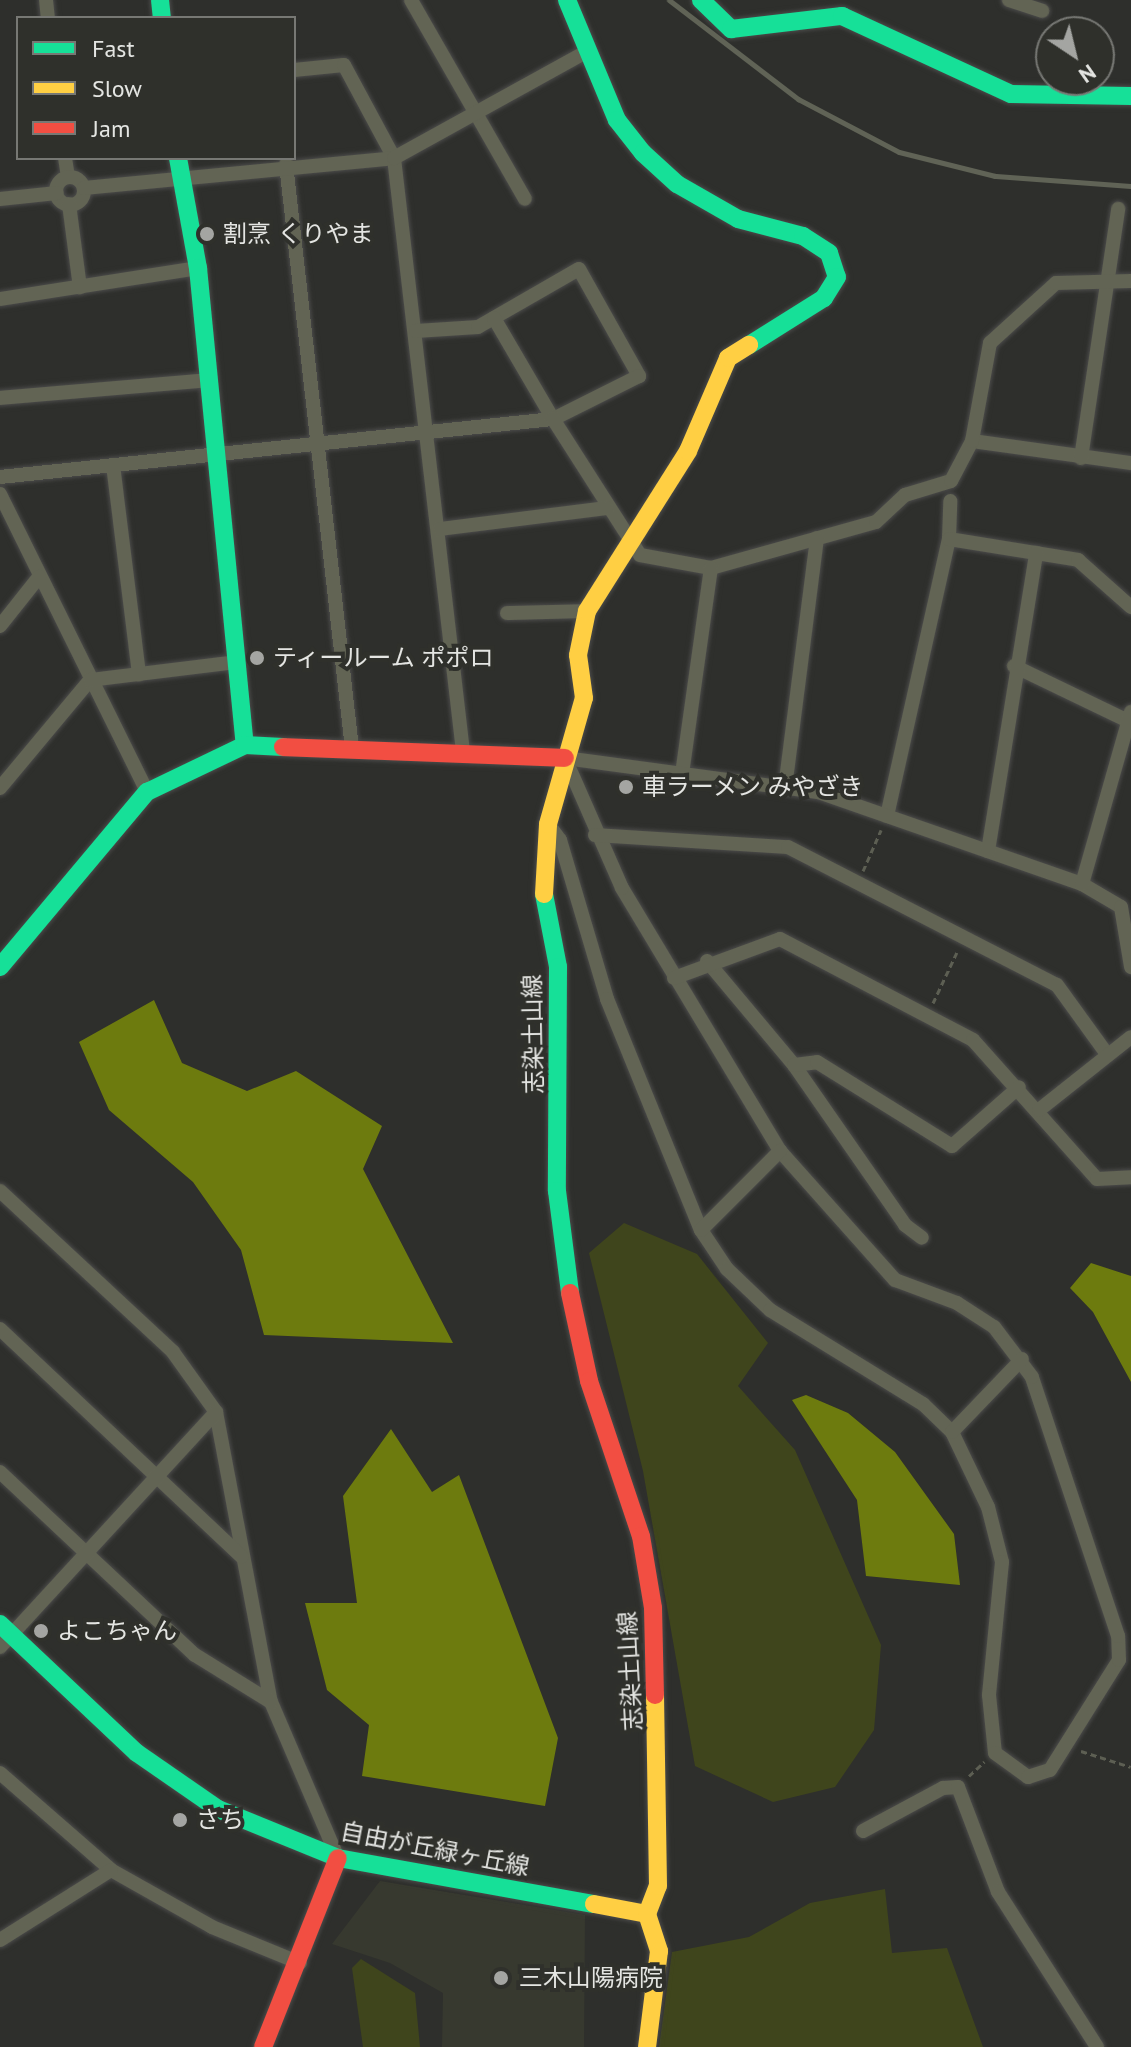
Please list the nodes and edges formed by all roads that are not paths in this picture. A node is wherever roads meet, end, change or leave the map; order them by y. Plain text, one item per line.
1 (411, 0) edge
2 (567, 0) edge
3 (701, 0) edge
4 (1009, 0) edge
5 (1042, 11) dead end
6 (588, 51) junction
7 (296, 70) edge
8 (1131, 96) edge
9 (474, 111) junction
10 (394, 158) junction
11 (65, 160) edge
12 (286, 164) junction
13 (179, 167) edge
14 (68, 177) junction
15 (84, 188) junction
16 (57, 193) junction
17 (0, 199) edge
18 (525, 199) dead end
19 (69, 204) junction
20 (1118, 209) dead end
21 (198, 268) junction
22 (1109, 280) junction
23 (1131, 281) edge
24 (80, 287) junction
25 (0, 299) edge
26 (494, 318) junction
27 (416, 331) junction
28 (209, 380) junction
29 (0, 398) edge
30 (553, 419) junction
31 (429, 432) junction
32 (972, 441) junction
33 (323, 443) junction
34 (216, 454) junction
35 (1081, 458) junction
36 (1131, 463) edge
37 (113, 465) junction
38 (0, 477) edge
39 (0, 494) edge
40 (950, 501) dead end
41 (606, 508) junction
42 (440, 529) junction
43 (817, 538) junction
44 (949, 539) junction
45 (625, 541) junction
46 (1036, 553) junction
47 (711, 568) junction
48 (39, 577) junction
49 (1131, 607) edge
50 (587, 611) junction
51 (507, 613) dead end
52 (0, 626) edge
53 (237, 662) junction
54 (1014, 666) junction
55 (139, 674) junction
56 (90, 680) junction
57 (1128, 716) edge
58 (245, 745) junction
59 (352, 749) junction
60 (463, 752) junction
61 (565, 758) junction
62 (682, 774) junction
63 (0, 788) edge
64 (785, 788) junction
65 (147, 792) junction
66 (887, 816) junction
67 (548, 824) junction
68 (595, 835) junction
69 (988, 851) junction
70 (1082, 884) junction
71 (707, 961) junction
72 (0, 967) edge
73 (1131, 967) edge
74 (674, 978) junction
75 (1131, 1037) edge
76 (1107, 1054) junction
77 (794, 1065) junction
78 (1019, 1087) junction
79 (1039, 1110) junction
80 (780, 1151) junction
81 (1131, 1177) edge
82 (0, 1191) edge
83 (701, 1230) junction
84 (922, 1238) dead end
85 (0, 1329) edge
86 (1022, 1359) junction
87 (216, 1412) junction
88 (952, 1432) junction
89 (0, 1472) edge
90 (158, 1475) junction
91 (87, 1553) junction
92 (242, 1557) junction
93 (4, 1635) edge
94 (271, 1702) junction
95 (4, 1784) edge
96 (863, 1831) dead end
97 (338, 1858) junction
98 (111, 1870) junction
99 (647, 1914) junction
100 (0, 1940) edge
101 (300, 1963) junction
102 (263, 2047) edge
103 (647, 2047) edge
104 (1097, 2047) edge

1 - 9 street
2 - 6 main road, 志染土山線
3 - 8 main road
4 - 5 street
6 - 9 street
6 - 45 main road, 志染土山線
7 - 10 street
9 - 10 street
9 - 18 street
10 - 12 street
10 - 27 street
11 - 14 street
12 - 13 street
12 - 33 street
13 - 15 street
13 - 21 main road
14 - 15 street
14 - 16 street
15 - 19 street
16 - 17 street
16 - 19 street
19 - 24 street
20 - 22 street
21 - 24 street
21 - 28 main road
22 - 23 street
22 - 32 street
22 - 35 street
24 - 25 street
26 - 27 street
26 - 30 street
26 - 30 street
27 - 31 street
28 - 29 street
28 - 34 main road
30 - 31 street
30 - 41 street
31 - 33 street
31 - 42 street
32 - 35 street
32 - 43 street
33 - 34 street
33 - 59 street
34 - 37 street
34 - 53 main road
35 - 36 street
37 - 38 street
37 - 55 street
39 - 48 street
40 - 44 street
41 - 42 street
41 - 45 street
42 - 60 street
43 - 47 street
43 - 64 street
44 - 46 street
44 - 66 street
45 - 47 street
45 - 50 main road, 志染土山線
46 - 49 street
46 - 54 street
47 - 62 street
48 - 52 street
48 - 56 street
50 - 51 street
50 - 61 main road, 志染土山線
53 - 55 street
53 - 58 main road
54 - 57 street
54 - 69 street
55 - 56 street
56 - 63 street
56 - 65 street
57 - 70 street
58 - 59 main road
58 - 65 main road
59 - 60 main road
60 - 61 main road
61 - 62 street
61 - 67 main road, 志染土山線
61 - 68 street
62 - 64 street
64 - 66 street
65 - 72 main road
66 - 69 street
67 - 83 street
67 - 99 main road, 志染土山線
68 - 74 street
68 - 76 street
69 - 70 street
70 - 73 street
71 - 74 street
71 - 77 street
71 - 78 street
74 - 80 street
75 - 76 street
76 - 79 street
77 - 78 street
77 - 84 street
78 - 79 street
79 - 81 street
80 - 83 street
80 - 86 street
82 - 87 street
83 - 88 street
85 - 90 street
86 - 88 street
86 - 88 street
87 - 90 street
87 - 92 street
89 - 91 street
90 - 91 street
90 - 92 street
91 - 93 street
91 - 94 street
92 - 94 street
93 - 97 main road, 自由が丘緑ヶ丘線
94 - 97 street
95 - 98 street
96 - 104 street
97 - 99 main road, 自由が丘緑ヶ丘線
97 - 101 main road
98 - 100 street
98 - 101 street
99 - 103 main road
101 - 102 main road

